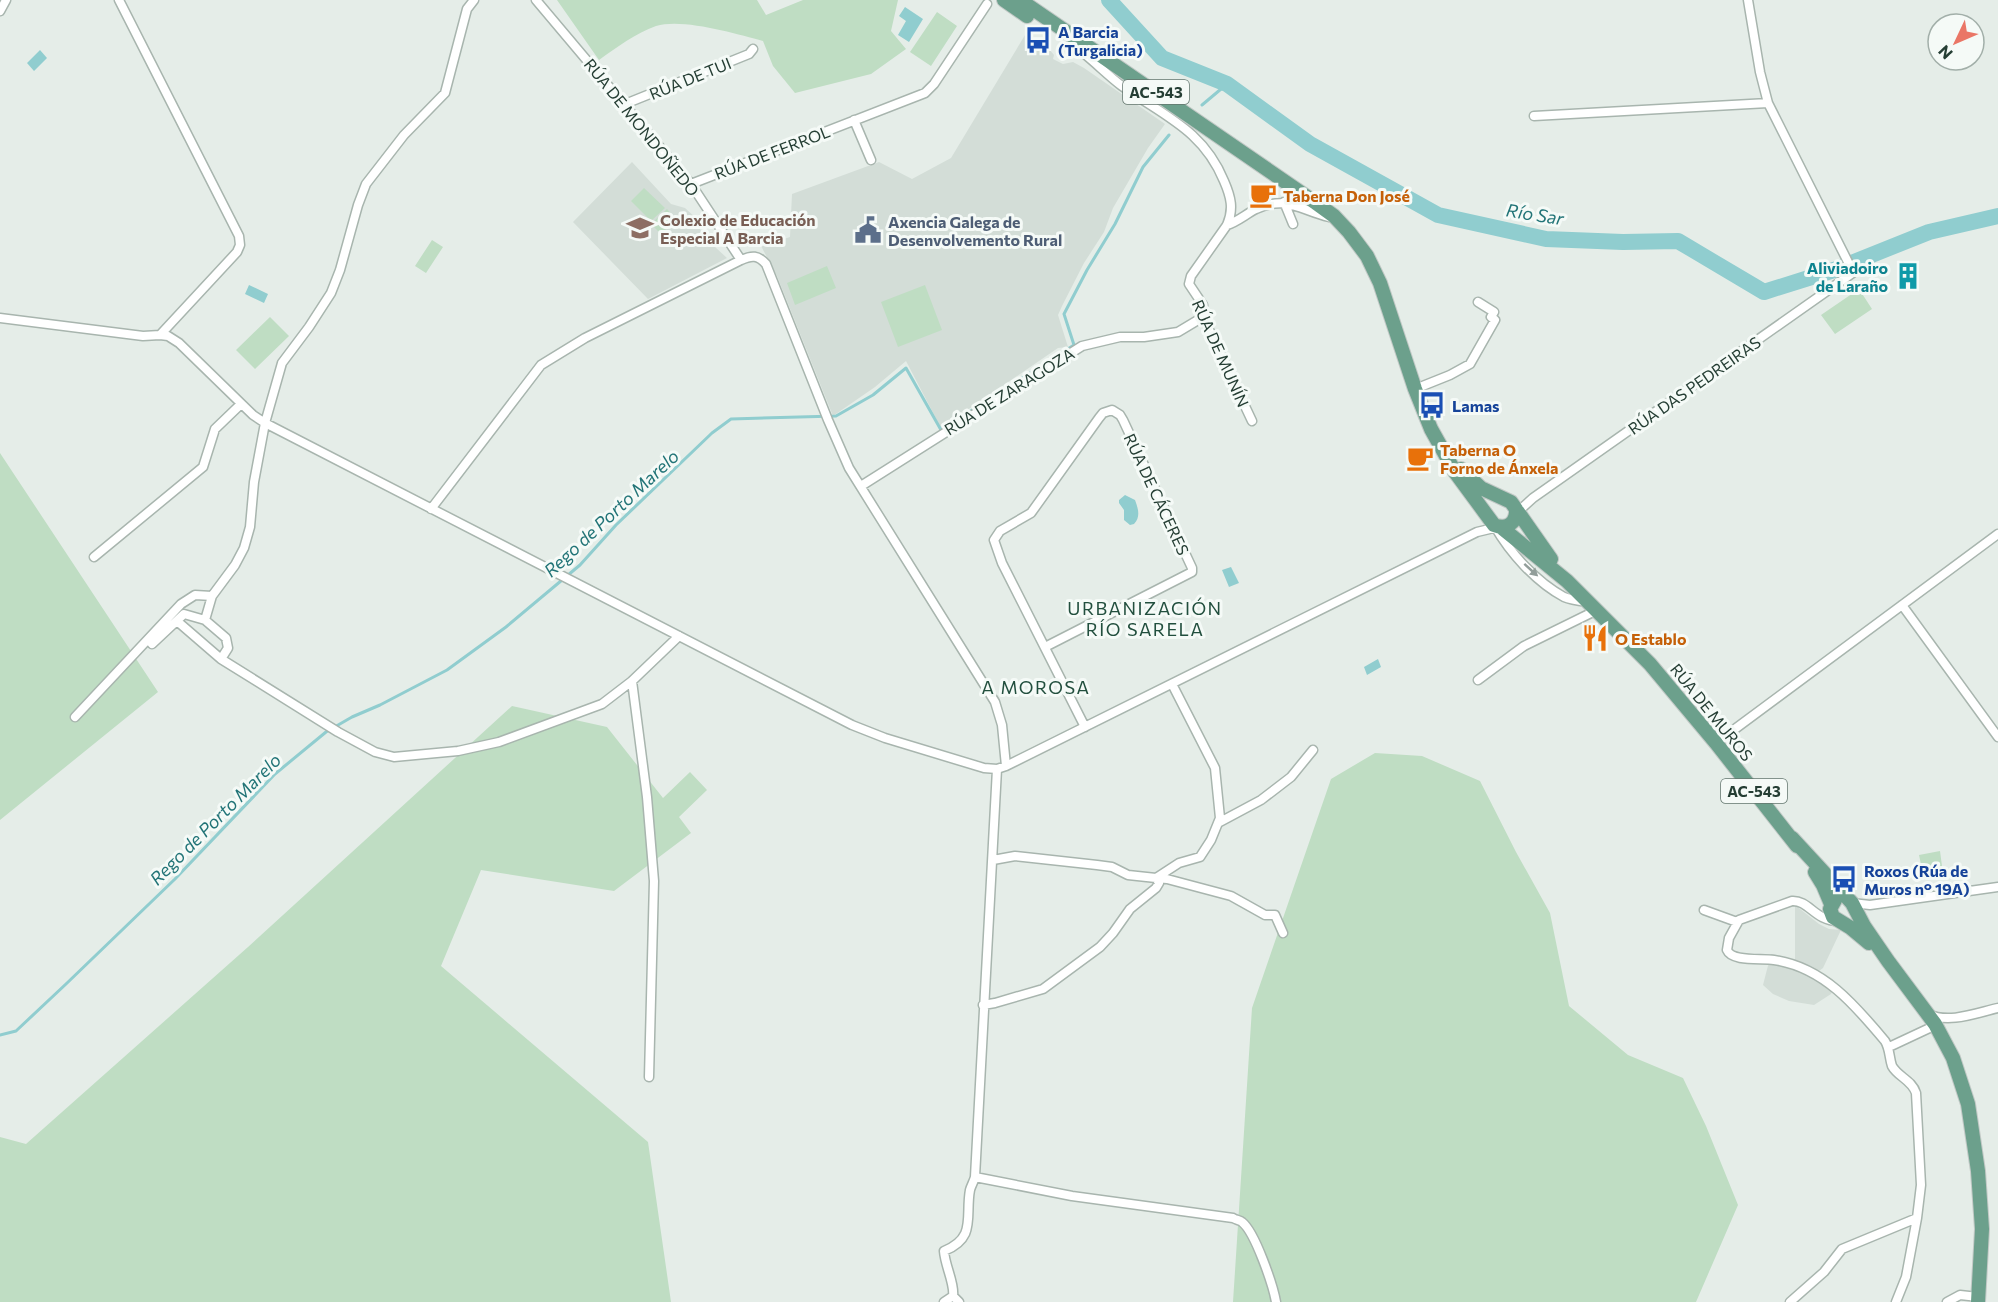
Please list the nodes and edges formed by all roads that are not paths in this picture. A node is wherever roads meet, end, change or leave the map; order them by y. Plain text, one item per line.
1 (6, 0) edge
2 (119, 0) edge
3 (474, 0) edge
4 (536, 0) edge
5 (1004, 0) edge
6 (1020, 0) edge
7 (1748, 0) edge
8 (987, 4) dead end
9 (0, 11) edge
10 (753, 49) dead end
11 (1087, 56) junction
12 (1767, 103) junction
13 (625, 104) junction
14 (1534, 116) dead end
15 (854, 120) junction
16 (1220, 141) junction
17 (1248, 157) junction
18 (1214, 159) junction
19 (871, 160) dead end
20 (691, 184) junction
21 (1284, 202) junction
22 (1337, 219) junction
23 (1293, 224) dead end
24 (1227, 225) junction
25 (741, 260) junction
26 (1478, 302) dead end
27 (1203, 317) junction
28 (0, 318) edge
29 (160, 335) junction
30 (1415, 389) junction
31 (242, 404) junction
32 (1252, 421) dead end
33 (265, 423) junction
34 (1438, 442) junction
35 (861, 486) junction
36 (1533, 498) junction
37 (431, 509) junction
38 (1514, 510) junction
39 (1491, 520) junction
40 (1998, 534) edge
41 (94, 557) dead end
42 (1567, 580) junction
43 (212, 596) junction
44 (1902, 605) junction
45 (1594, 607) junction
46 (205, 620) junction
47 (177, 621) junction
48 (679, 636) junction
49 (1045, 647) junction
50 (132, 658) junction
51 (220, 659) junction
52 (1478, 680) dead end
53 (632, 681) junction
54 (1172, 684) junction
55 (75, 717) dead end
56 (1085, 727) junction
57 (1998, 737) edge
58 (1716, 743) junction
59 (1313, 750) dead end
60 (1002, 768) junction
61 (1218, 824) junction
62 (1792, 838) junction
63 (993, 860) junction
64 (1156, 878) junction
65 (1998, 887) edge
66 (1806, 905) junction
67 (1831, 905) junction
68 (1704, 910) dead end
69 (1849, 912) junction
70 (1737, 922) junction
71 (1283, 933) dead end
72 (983, 1005) junction
73 (1998, 1008) edge
74 (1927, 1013) junction
75 (1949, 1018) junction
76 (1938, 1029) junction
77 (1889, 1047) junction
78 (649, 1077) dead end
79 (975, 1177) junction
80 (1917, 1218) junction
81 (956, 1299) edge
82 (1978, 1300) edge
83 (944, 1302) edge
84 (1276, 1302) edge
85 (1790, 1302) edge
86 (1896, 1302) edge
87 (1947, 1302) edge

1 - 9 street
2 - 29 street
3 - 33 street
4 - 13 street, RÚA DE MONDOÑEDO
5 - 11 main road, AC-543
6 - 17 main road, AC-543
7 - 12 street
8 - 15 street, RÚA DE FERROL
10 - 13 street, RÚA DE TUI
11 - 16 main road, AC-543
11 - 18 street, RÚA DE MUNÍN
12 - 14 street
12 - 36 street, RÚA DAS PEDREIRAS
13 - 20 street, RÚA DE MONDOÑEDO
15 - 19 street
15 - 20 street, RÚA DE FERROL
16 - 17 main road, AC-543
16 - 18 street
17 - 22 main road, AC-543
18 - 24 street, RÚA DE MUNÍN
20 - 25 street, RÚA DE MONDOÑEDO
21 - 22 street
21 - 23 street
21 - 24 street, RÚA DE MUNÍN
22 - 30 main road, AC-543
24 - 27 street, RÚA DE MUNÍN
25 - 35 street
25 - 37 street
26 - 30 street
27 - 32 street, RÚA DE MUNÍN
27 - 35 street, RÚA DE ZARAGOZA
28 - 29 street
29 - 31 street
30 - 34 main road, AC-543
31 - 33 street
31 - 41 street
33 - 37 street
33 - 43 street
34 - 38 main road, AC-543
34 - 39 main road, AC-543
35 - 60 street
36 - 38 street
36 - 38 street, RÚA DAS PEDREIRAS
37 - 48 street
38 - 39 main road
38 - 39 main road
38 - 42 main road, AC-543
39 - 42 main road, AC-543
39 -> 45 street
39 - 54 street
40 - 44 street
42 - 45 main road, AC-543
43 - 46 street
43 - 50 street
44 - 57 street
44 - 58 street
45 - 52 street
45 - 58 main road, RÚA DE MUROS / AC-543
46 - 47 street
46 - 51 street
47 - 50 street
47 - 51 street
48 - 53 street
48 - 60 street
49 - 49 street, RÚA DE CÁCERES
49 - 56 street
50 - 55 street
51 - 53 street
53 - 78 street
54 - 56 street
54 - 61 street
56 - 60 street
58 - 62 main road, RÚA DE MUROS / AC-543
59 - 61 street
60 - 63 street
61 - 64 street
62 - 67 main road, RÚA DE MUROS / AC-543
62 - 69 main road, RÚA DE MUROS / AC-543
63 - 64 street
63 - 72 street
64 - 71 street
64 - 72 street
65 - 69 street
66 - 67 street
66 - 69 street, RÚA DE MUROS
66 - 70 street
67 - 69 main road
67 - 69 main road, RÚA DE MUROS / AC-543
68 - 70 street
69 - 74 main road, RÚA DE MUROS / AC-543
70 - 77 street
72 - 79 street
73 - 75 street
74 - 75 street
74 - 76 main road, RÚA DE MUROS / AC-543
75 - 76 street
76 - 77 street
76 - 82 main road, RÚA DE MUROS / AC-543
77 - 80 street
79 - 81 street
79 - 84 street
80 - 85 street
80 - 86 street
81 - 83 street
82 - 87 street, RÚA DE MUROS

